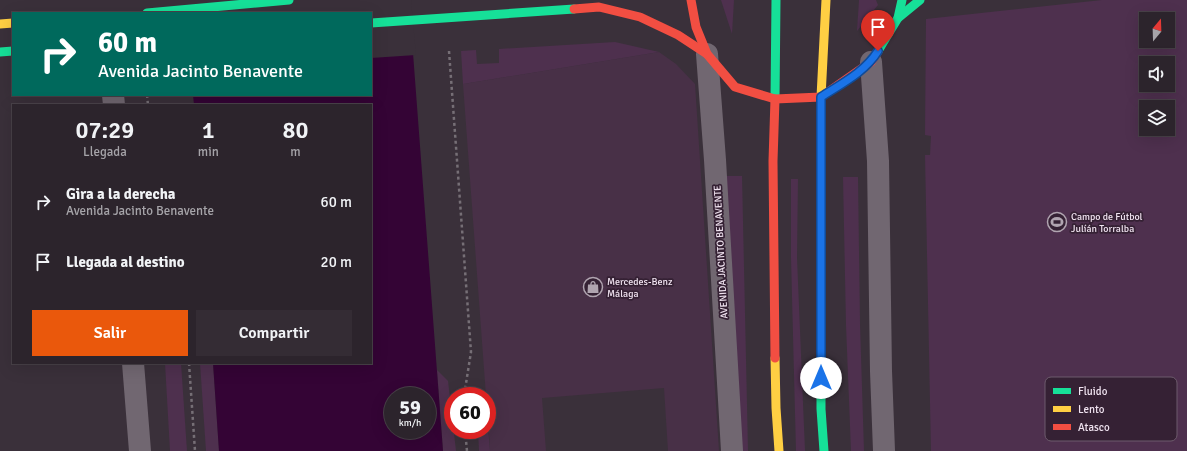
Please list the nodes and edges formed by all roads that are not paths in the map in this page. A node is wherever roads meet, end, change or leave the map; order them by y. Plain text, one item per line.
1 (289, 0) edge
2 (691, 0) edge
3 (776, 0) edge
4 (826, 0) edge
5 (902, 0) edge
6 (920, 0) edge
7 (158, 12) edge
8 (898, 18) junction
9 (12, 23) edge
10 (372, 23) edge
11 (0, 24) edge
12 (12, 51) edge
13 (0, 52) edge
14 (706, 54) junction
15 (872, 62) junction
16 (821, 97) junction
17 (775, 99) junction
18 (133, 364) edge
19 (140, 451) edge
20 (732, 451) edge
21 (779, 451) edge
22 (824, 451) edge
23 (884, 451) edge

1 - 7 main road
2 - 14 main road, AVENIDA JACINTO BENAVENTE
3 - 17 main road
4 - 16 main road
5 - 8 main road
6 - 8 main road
8 - 15 main road
9 - 11 main road
10 - 14 main road
12 - 13 main road
14 - 17 main road, AVENIDA JACINTO BENAVENTE
14 - 20 street, AVENIDA JACINTO BENAVENTE
15 - 16 main road
15 - 23 street
16 - 17 main road, AVENIDA JACINTO BENAVENTE
16 - 22 main road
17 - 21 main road
18 - 19 street

